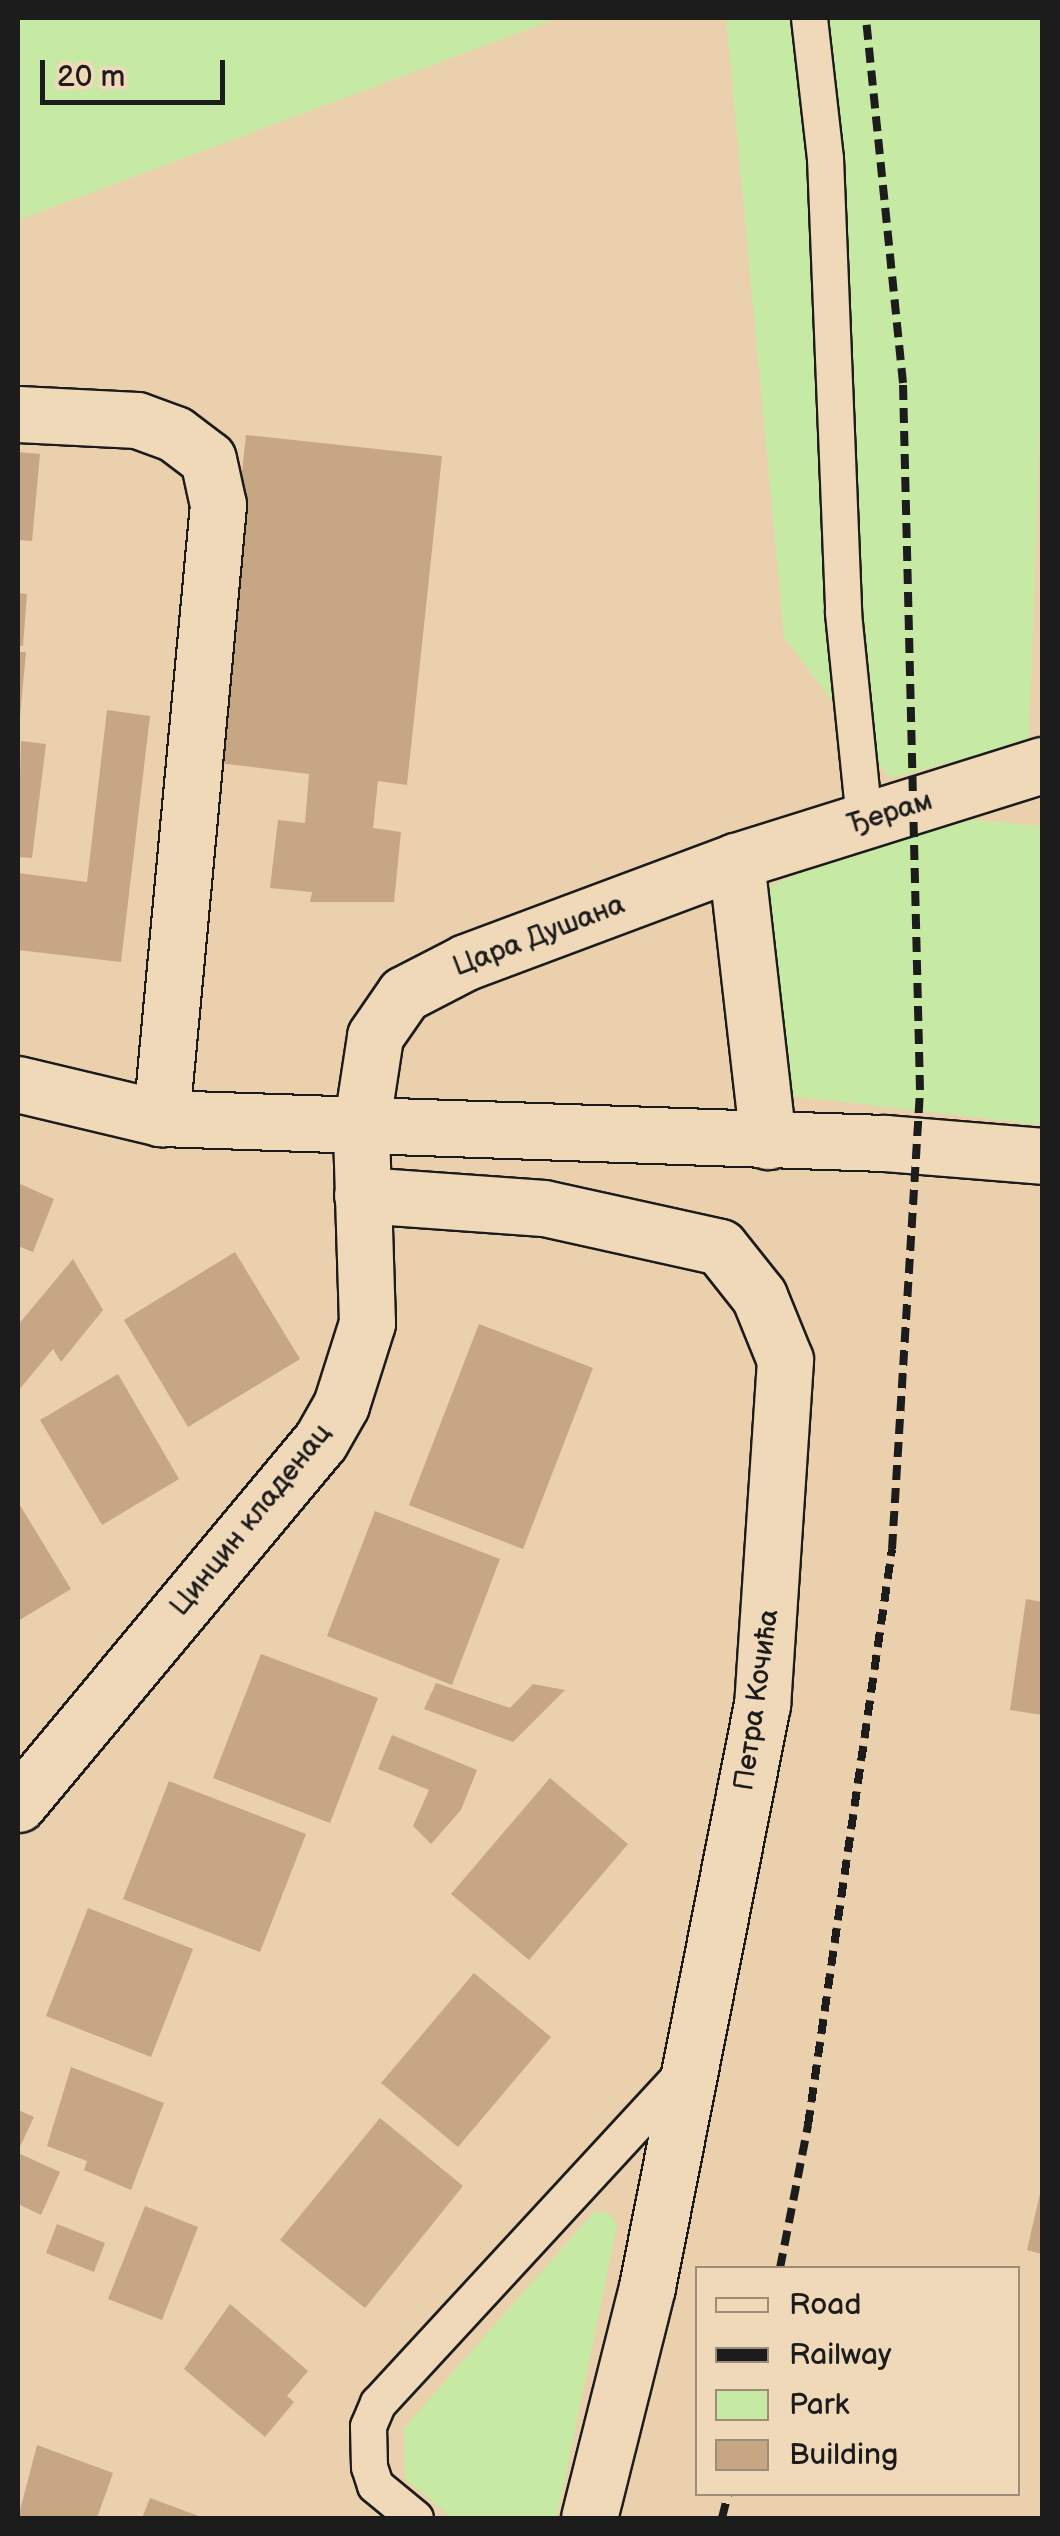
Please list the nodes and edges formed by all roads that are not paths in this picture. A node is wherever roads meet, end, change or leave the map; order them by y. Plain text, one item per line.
1 (809, 18) edge
2 (18, 414) edge
3 (1042, 765) edge
4 (864, 821) junction
5 (736, 862) junction
6 (18, 1084) edge
7 (161, 1118) junction
8 (362, 1128) junction
9 (768, 1141) junction
10 (1042, 1156) edge
11 (362, 1195) junction
12 (18, 1804) edge
13 (692, 2063) junction
14 (415, 2518) edge
15 (589, 2518) edge

1 - 4 lane
2 - 7 street
3 - 4 street, Ђерам
4 - 5 street, Ђерам
5 - 8 street, Цара Душана
5 - 9 street
6 - 7 street
7 - 8 street
8 - 9 street
8 - 11 street, Цинцин кладенац
9 - 10 street
11 - 12 street, Цинцин кладенац
11 - 13 street, Петра Кочића
13 - 14 lane
13 - 15 street, Петра Кочића

